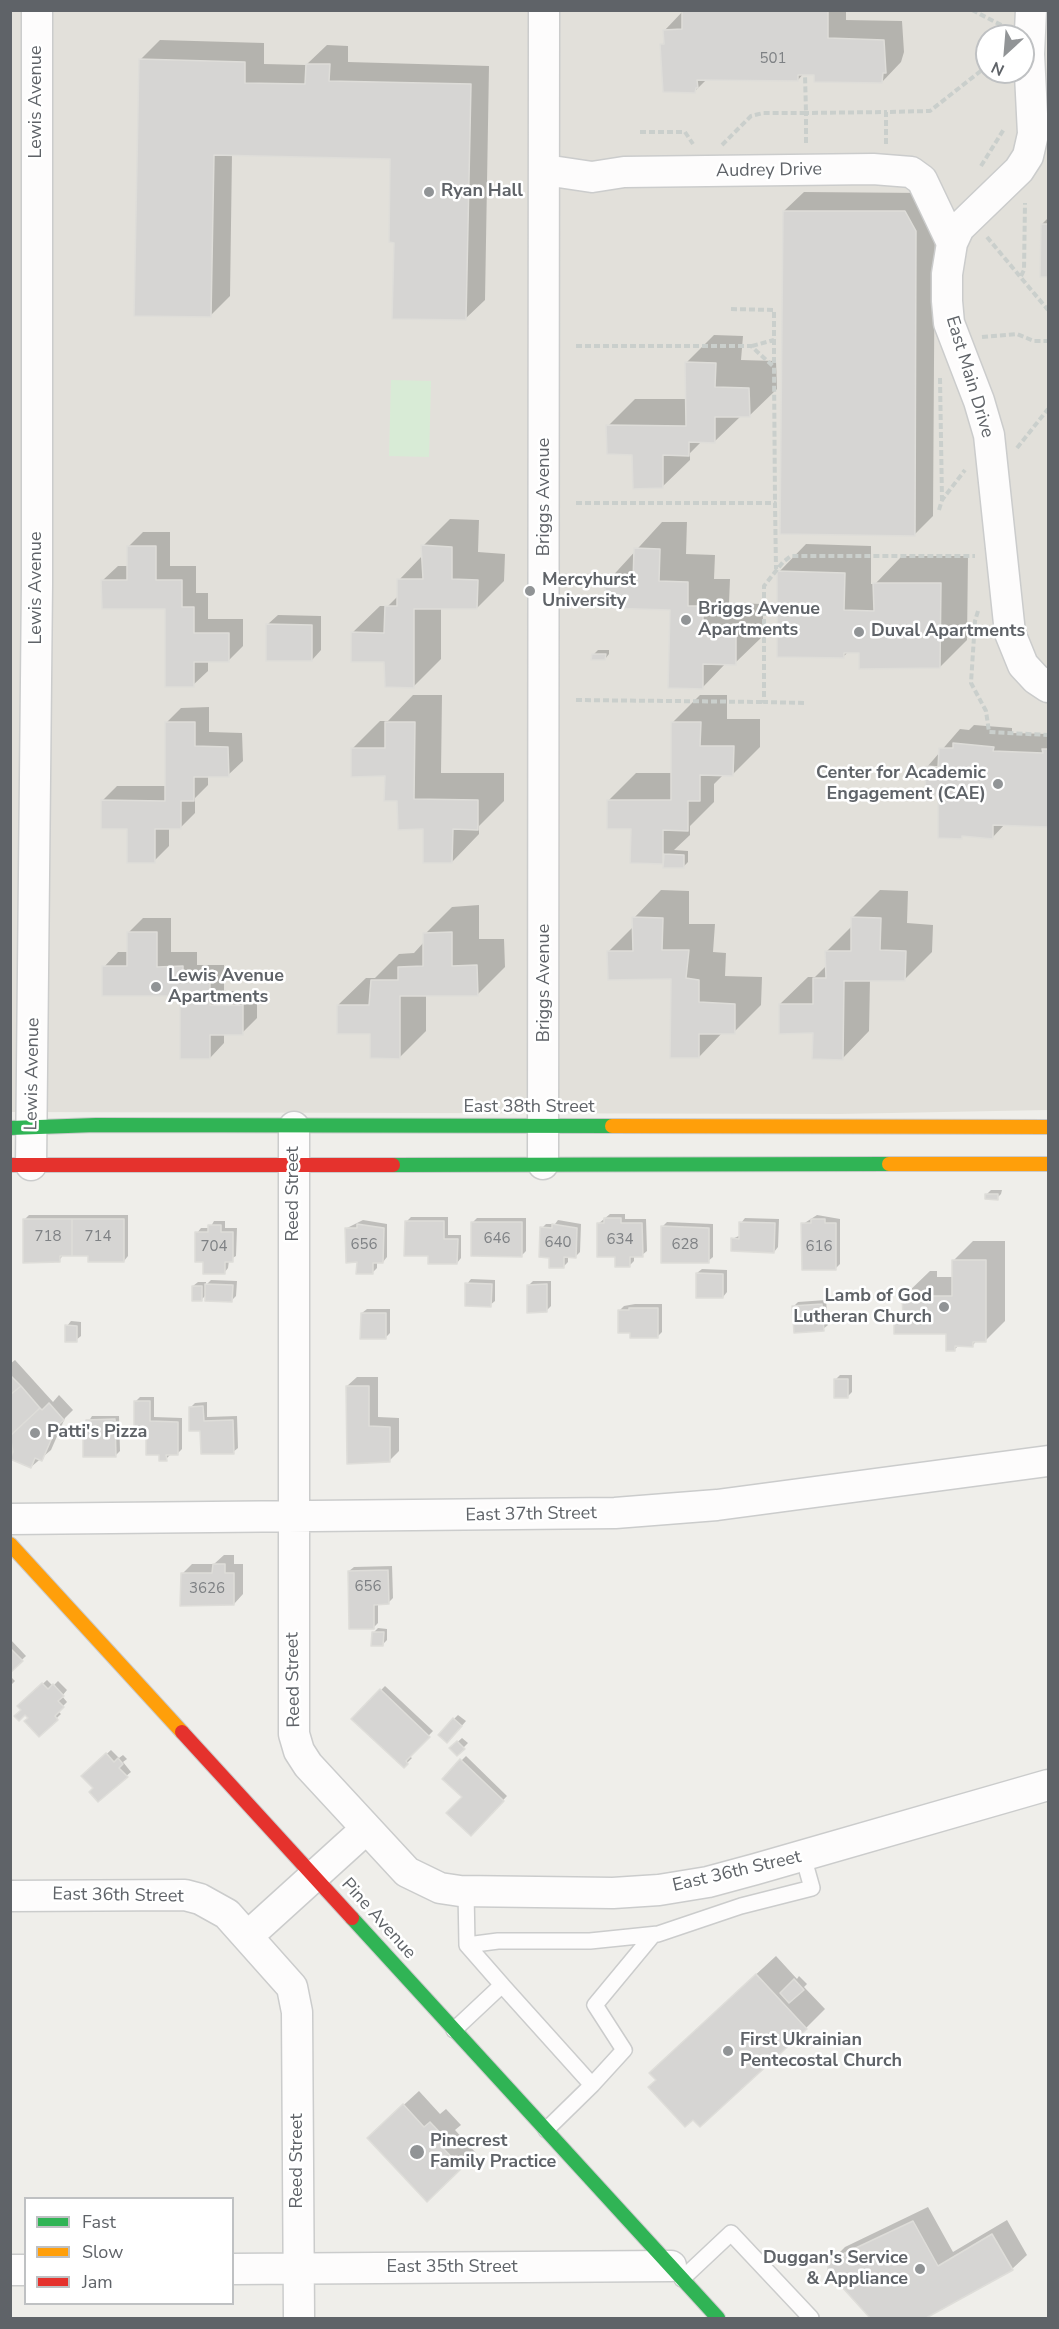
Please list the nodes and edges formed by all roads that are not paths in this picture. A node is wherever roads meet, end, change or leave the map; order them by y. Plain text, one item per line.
1 (37, 10) edge
2 (544, 10) edge
3 (1030, 10) edge
4 (1048, 155) edge
5 (545, 170) junction
6 (1022, 182) junction
7 (952, 243) junction
8 (1048, 687) edge
9 (545, 1125) junction
10 (21, 1127) edge
11 (294, 1127) junction
12 (1048, 1127) edge
13 (294, 1164) junction
14 (543, 1164) junction
15 (1048, 1164) edge
16 (21, 1165) edge
17 (1048, 1461) edge
18 (293, 1517) junction
19 (10, 1519) edge
20 (10, 1544) edge
21 (1048, 1785) edge
22 (366, 1829) junction
23 (803, 1856) junction
24 (314, 1876) junction
25 (466, 1892) junction
26 (10, 1896) edge
27 (653, 1935) junction
28 (248, 1936) junction
29 (467, 1945) junction
30 (502, 1985) junction
31 (454, 2030) junction
32 (592, 2085) junction
33 (546, 2130) junction
34 (299, 2268) junction
35 (234, 2269) edge
36 (676, 2273) junction
37 (299, 2319) edge
38 (718, 2319) edge
39 (811, 2319) edge

1 - 10 street, Lewis Avenue
2 - 5 street, Briggs Avenue
3 - 6 street, East Main Drive
4 - 6 street
5 - 7 street, Audrey Drive
5 - 9 street, Briggs Avenue
6 - 7 street, East Main Drive
7 - 8 street, East Main Drive
9 - 11 main road, East 38th Street
9 - 12 main road, East 38th Street
9 - 14 street, Briggs Avenue
10 - 11 main road, East 38th Street
10 - 16 street, Lewis Avenue
11 - 13 street, Reed Street
13 - 14 main road
13 - 16 main road
13 - 18 street, Reed Street
14 - 15 main road
17 - 18 street, East 37th Street
18 - 19 street, East 37th Street
18 - 22 street, Reed Street
20 - 24 main road, Pine Avenue
21 - 23 street, East 36th Street
22 - 24 street
22 - 25 street, East 36th Street
23 - 25 street, East 36th Street
23 - 27 lane
24 - 28 street
24 - 31 main road, Pine Avenue
25 - 29 lane
26 - 28 street, East 36th Street
27 - 29 lane
27 - 32 lane
28 - 34 street, Reed Street
29 - 30 lane
30 - 31 lane
30 - 32 lane
31 - 33 main road, Pine Avenue
32 - 33 lane
33 - 36 main road, Pine Avenue
34 - 35 street, East 35th Street
34 - 36 street, East 35th Street
34 - 37 street, Reed Street
36 - 38 main road, Pine Avenue
36 - 39 lane

